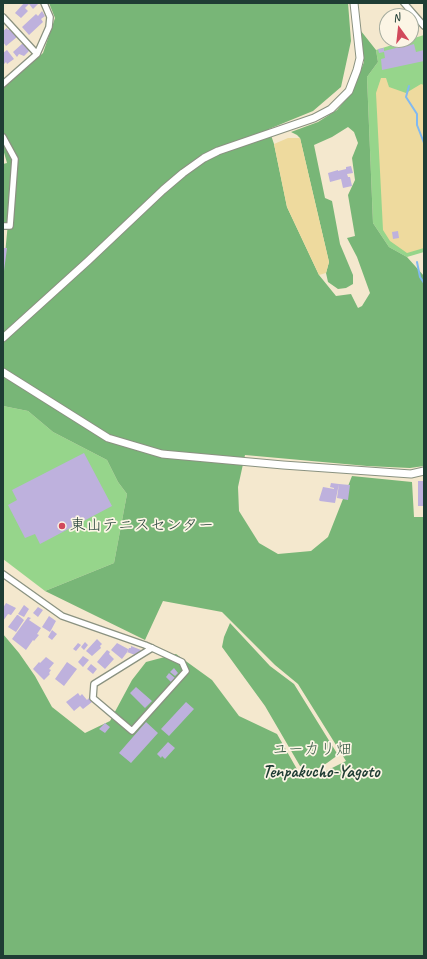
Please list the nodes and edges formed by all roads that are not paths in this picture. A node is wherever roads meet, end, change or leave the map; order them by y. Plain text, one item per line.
1 (44, 3) edge
2 (354, 3) edge
3 (404, 3) edge
4 (4, 20) edge
5 (424, 26) edge
6 (37, 54) junction
7 (3, 84) edge
8 (3, 137) edge
9 (3, 226) edge
10 (3, 338) edge
11 (3, 372) edge
12 (424, 471) edge
13 (3, 574) edge
14 (152, 648) junction

1 - 6 street
2 - 10 street
3 - 5 street
4 - 6 street
6 - 7 street
8 - 9 street
11 - 12 street
13 - 14 street
14 - 14 street

